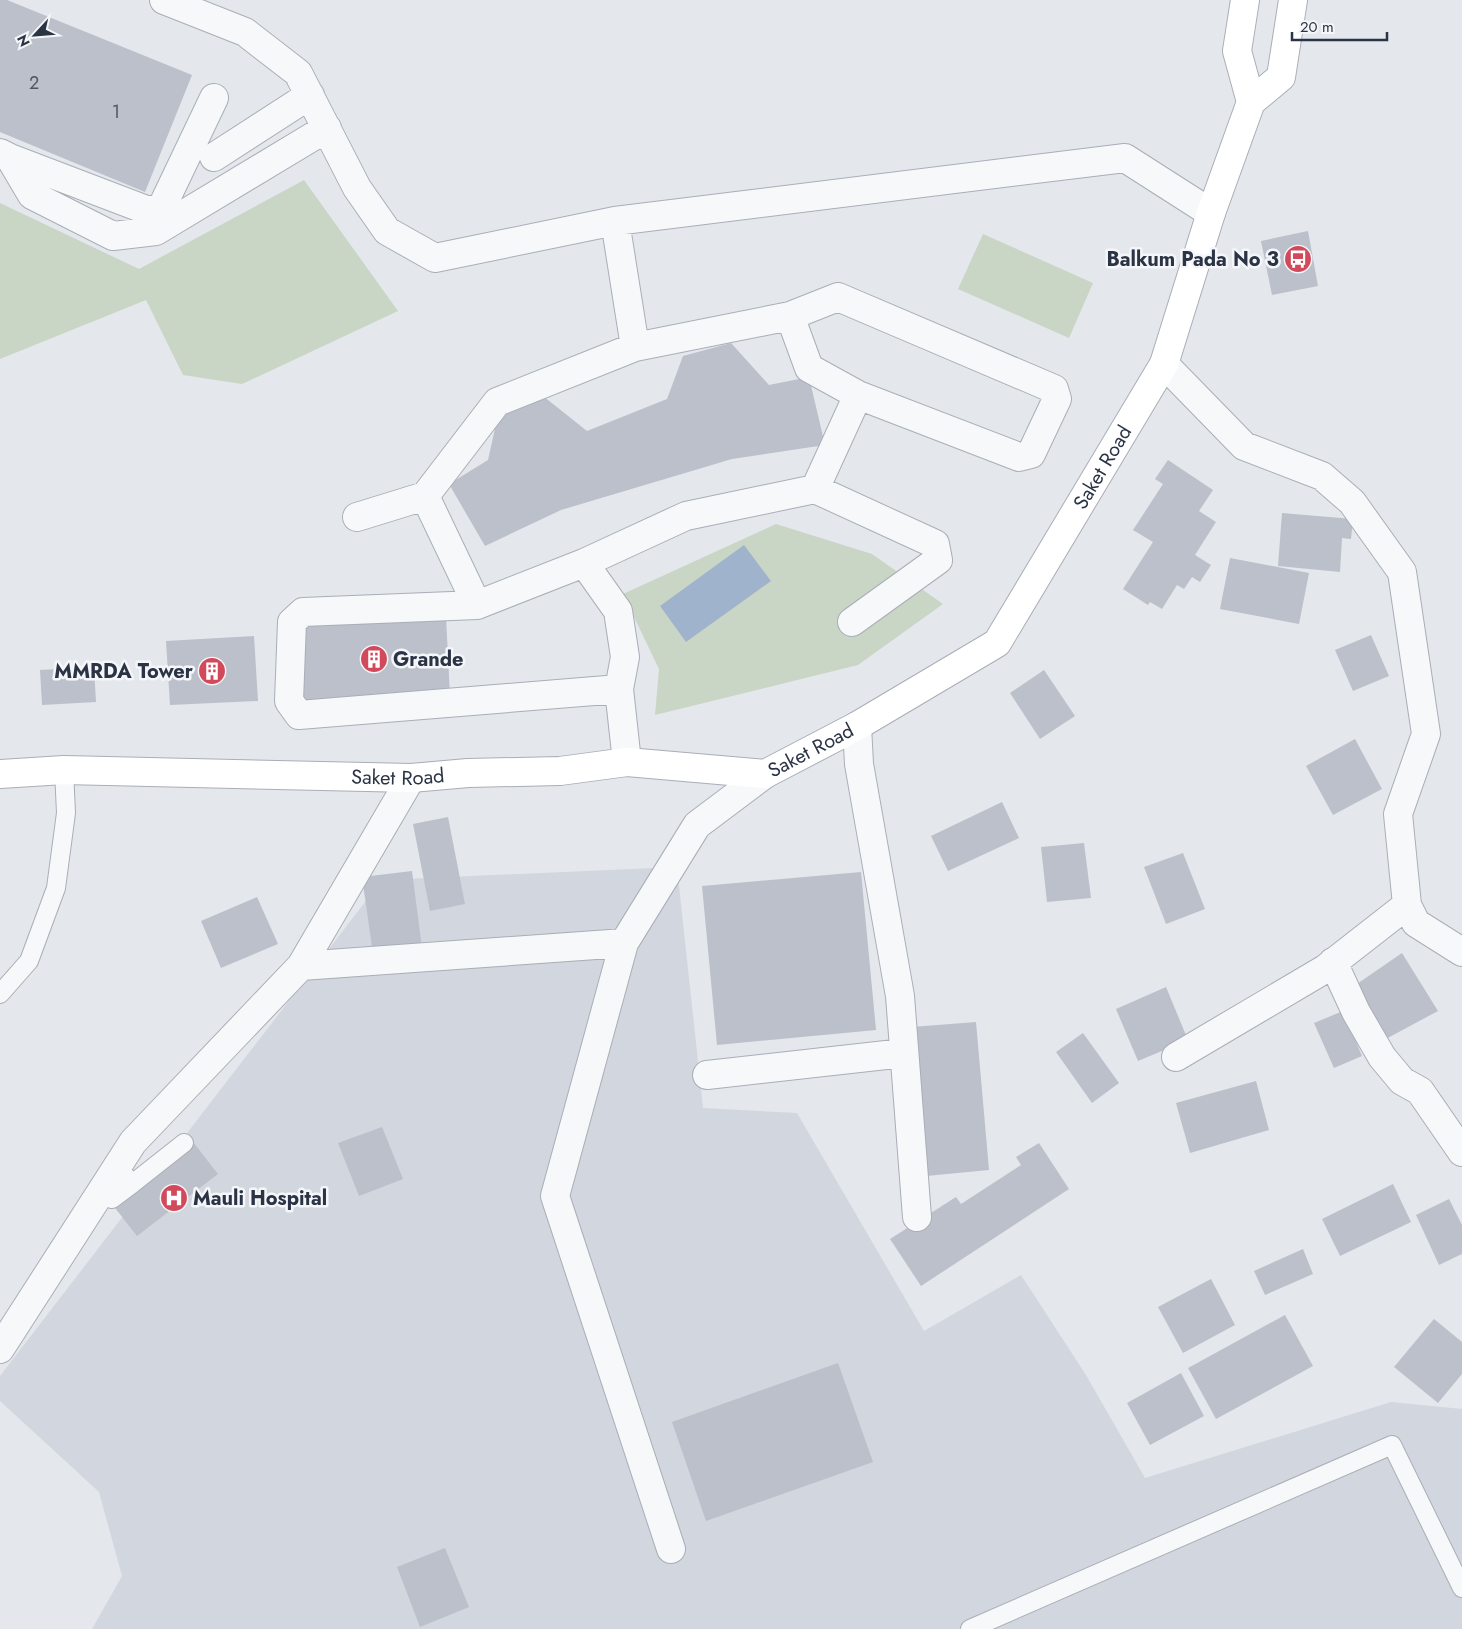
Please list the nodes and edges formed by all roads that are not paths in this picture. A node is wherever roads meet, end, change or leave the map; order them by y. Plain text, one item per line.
1 (164, 0) edge
2 (1245, 0) edge
3 (1293, 0) edge
4 (310, 95) junction
5 (214, 98) dead end
6 (1251, 102) junction
7 (327, 128) junction
8 (5, 156) edge
9 (214, 157) dead end
10 (1211, 213) junction
11 (615, 221) junction
12 (790, 316) junction
13 (634, 347) junction
14 (1164, 364) junction
15 (858, 395) junction
16 (815, 489) junction
17 (425, 496) junction
18 (357, 517) dead end
19 (584, 563) junction
20 (477, 605) junction
21 (852, 622) dead end
22 (619, 689) junction
23 (857, 726) junction
24 (627, 762) junction
25 (64, 770) junction
26 (0, 774) edge
27 (765, 774) junction
28 (411, 778) junction
29 (1407, 904) junction
30 (624, 943) junction
31 (1462, 952) edge
32 (1333, 962) junction
33 (301, 966) junction
34 (0, 994) edge
35 (904, 1053) junction
36 (1176, 1057) dead end
37 (707, 1074) dead end
38 (184, 1144) dead end
39 (1462, 1152) edge
40 (129, 1170) junction
41 (112, 1199) dead end
42 (917, 1217) dead end
43 (0, 1349) edge
44 (671, 1549) dead end
45 (1462, 1588) edge
46 (970, 1629) edge

1 - 4 street
2 - 6 main road
3 - 6 main road
4 - 7 street
4 - 9 street
5 - 8 street
6 - 10 main road, Saket Road
7 - 8 street
7 - 11 street
10 - 11 street
10 - 14 main road, Saket Road
11 - 13 street
12 - 13 street
12 - 15 street
12 - 15 street
13 - 17 street
14 - 23 main road, Saket Road
14 - 29 street
15 - 16 street
16 - 19 street
16 - 21 street
17 - 18 street
17 - 20 street
19 - 20 street
19 - 22 street
20 - 22 street
22 - 24 street
23 - 27 main road, Saket Road
23 - 35 street
24 - 27 main road, Saket Road
24 - 28 main road, Saket Road
25 - 26 main road, Saket Road
25 - 28 main road, Saket Road
25 - 34 lane
27 - 30 street
28 - 33 street
29 - 31 street
29 - 32 street
30 - 33 street
30 - 44 street
32 - 36 street
32 - 39 street
33 - 40 street
35 - 37 street
35 - 42 street
38 - 40 lane
40 - 41 lane
40 - 43 street
45 - 46 lane

